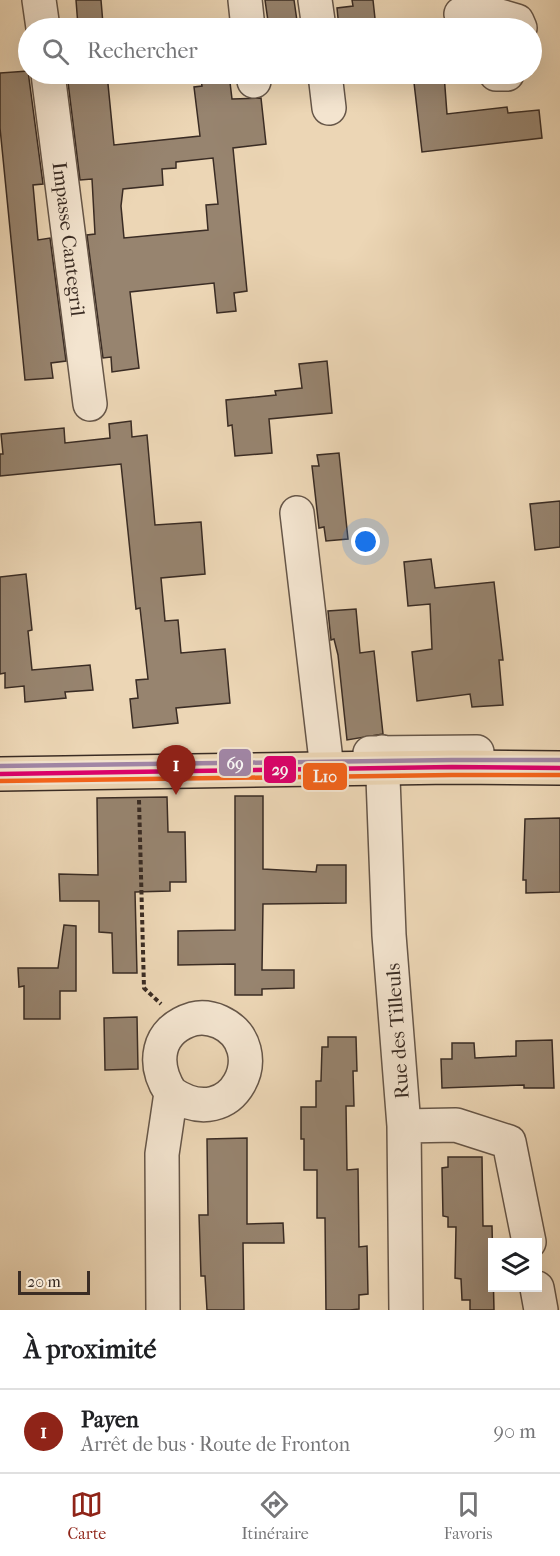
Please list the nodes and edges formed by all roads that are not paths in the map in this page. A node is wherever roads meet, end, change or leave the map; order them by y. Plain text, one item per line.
1 (39, 0) edge
2 (245, 0) edge
3 (315, 0) edge
4 (462, 14) edge
5 (42, 18) edge
6 (247, 18) edge
7 (318, 18) edge
8 (506, 18) edge
9 (49, 84) edge
10 (326, 84) edge
11 (329, 108) dead end
12 (90, 404) dead end
13 (297, 513) dead end
14 (560, 753) edge
15 (0, 759) edge
16 (382, 760) junction
17 (326, 762) junction
18 (560, 768) edge
19 (0, 774) edge
20 (171, 1093) junction
21 (404, 1126) junction
22 (528, 1238) edge
23 (538, 1292) edge
24 (163, 1310) edge
25 (406, 1310) edge
26 (541, 1310) edge

1 - 5 street
2 - 6 street
3 - 7 street
4 - 8 street
9 - 12 street, Impasse Cantegril
10 - 11 street
13 - 17 street
14 - 16 street
15 - 17 street
16 - 17 main road
16 - 18 main road
16 - 21 street, Rue des Tilleuls
17 - 19 main road
20 - 20 street
20 - 24 street
21 - 22 street
21 - 25 street, Rue des Tilleuls
23 - 26 street

